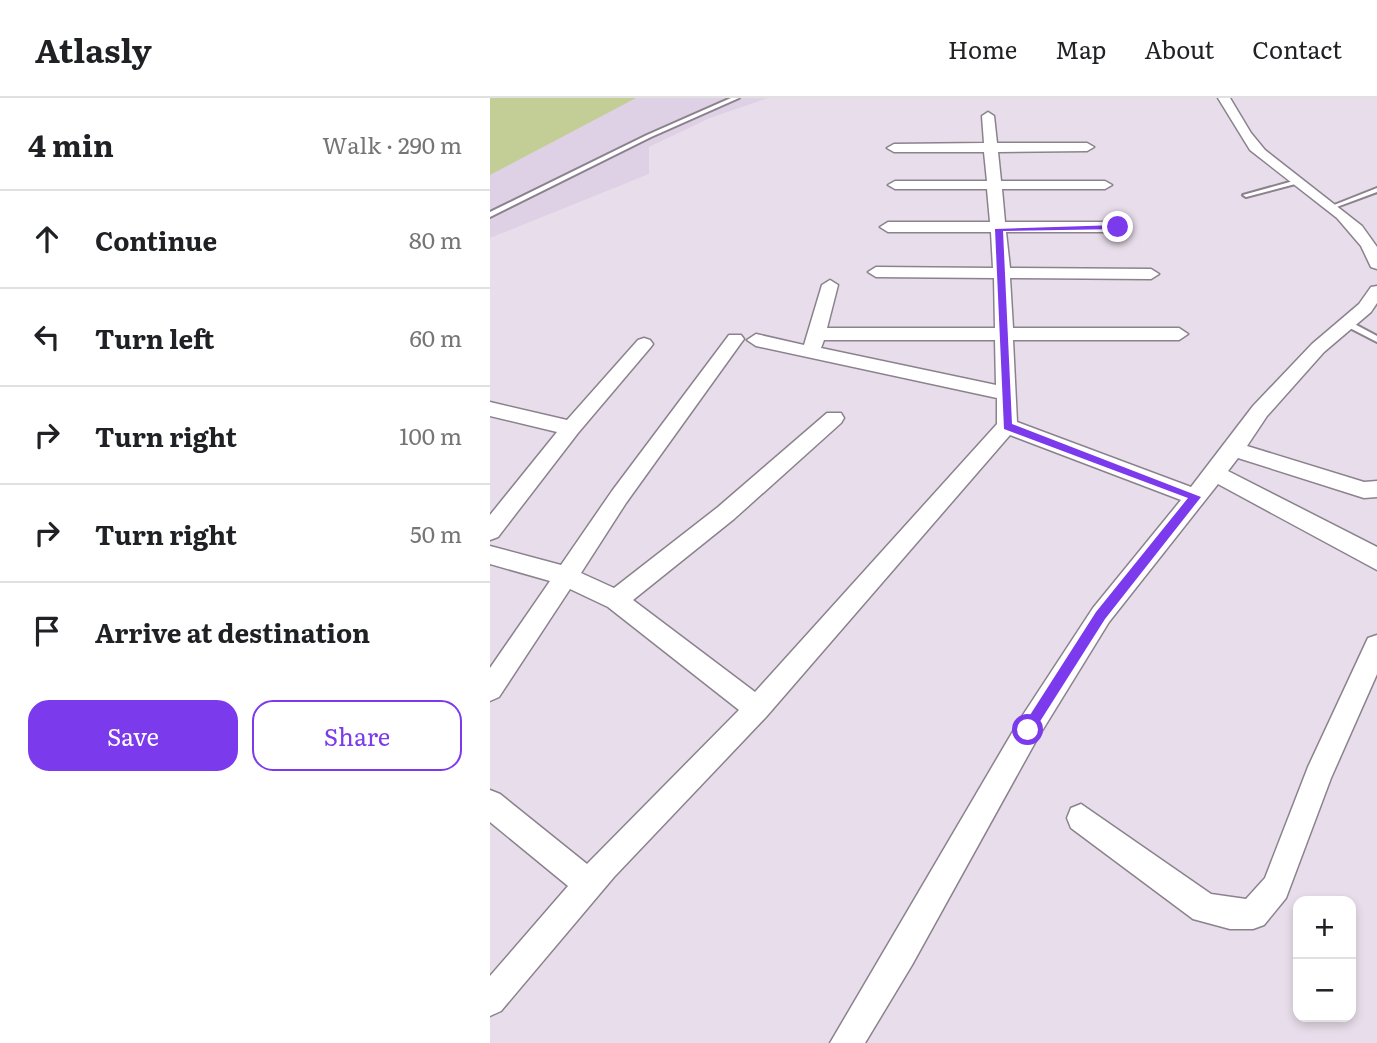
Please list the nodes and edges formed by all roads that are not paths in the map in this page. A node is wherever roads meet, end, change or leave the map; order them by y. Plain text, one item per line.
1 (736, 98) edge
2 (1224, 98) edge
3 (988, 116) dead end
4 (1087, 147) dead end
5 (894, 148) dead end
6 (992, 149) junction
7 (1297, 182) junction
8 (895, 185) dead end
9 (1105, 185) dead end
10 (995, 186) junction
11 (1377, 190) edge
12 (1246, 195) dead end
13 (1332, 207) junction
14 (490, 215) edge
15 (888, 227) dead end
16 (1118, 227) dead end
17 (999, 229) junction
18 (1376, 257) edge
19 (876, 272) dead end
20 (1003, 274) junction
21 (1151, 274) dead end
22 (830, 285) dead end
23 (1377, 291) edge
24 (1347, 323) junction
25 (1179, 334) dead end
26 (1006, 337) junction
27 (1377, 339) edge
28 (813, 343) junction
29 (644, 344) dead end
30 (1007, 394) junction
31 (490, 409) edge
32 (834, 418) dead end
33 (1007, 426) junction
34 (570, 428) junction
35 (1234, 449) junction
36 (1214, 473) junction
37 (1377, 489) edge
38 (1195, 497) junction
39 (500, 504) edge
40 (490, 530) edge
41 (490, 555) edge
42 (1376, 558) edge
43 (565, 576) junction
44 (616, 600) junction
45 (1377, 646) edge
46 (490, 689) edge
47 (757, 709) junction
48 (490, 804) edge
49 (1081, 818) dead end
50 (589, 884) junction
51 (490, 1000) edge
52 (846, 1043) edge

1 - 14 lane
2 - 7 street
3 - 6 street
4 - 6 street
5 - 6 street
6 - 10 street
7 - 12 lane
7 - 13 street
8 - 10 street
9 - 10 street
10 - 17 street
11 - 13 lane
13 - 18 street
15 - 17 street
16 - 17 street
17 - 20 street
19 - 20 street
20 - 21 street
20 - 26 street
22 - 28 street
23 - 24 street
24 - 27 lane
24 - 35 street
25 - 26 street
26 - 28 street
26 - 30 street
28 - 30 street
28 - 43 street
29 - 34 street
30 - 33 street
31 - 34 street
32 - 44 street
33 - 38 street
33 - 47 street
34 - 39 street
35 - 36 street
35 - 37 street
36 - 38 street
36 - 42 street
38 - 52 street
39 - 40 street
41 - 43 street
43 - 44 street
43 - 46 street
44 - 47 street
45 - 49 street
47 - 50 street
48 - 50 street
50 - 51 street

